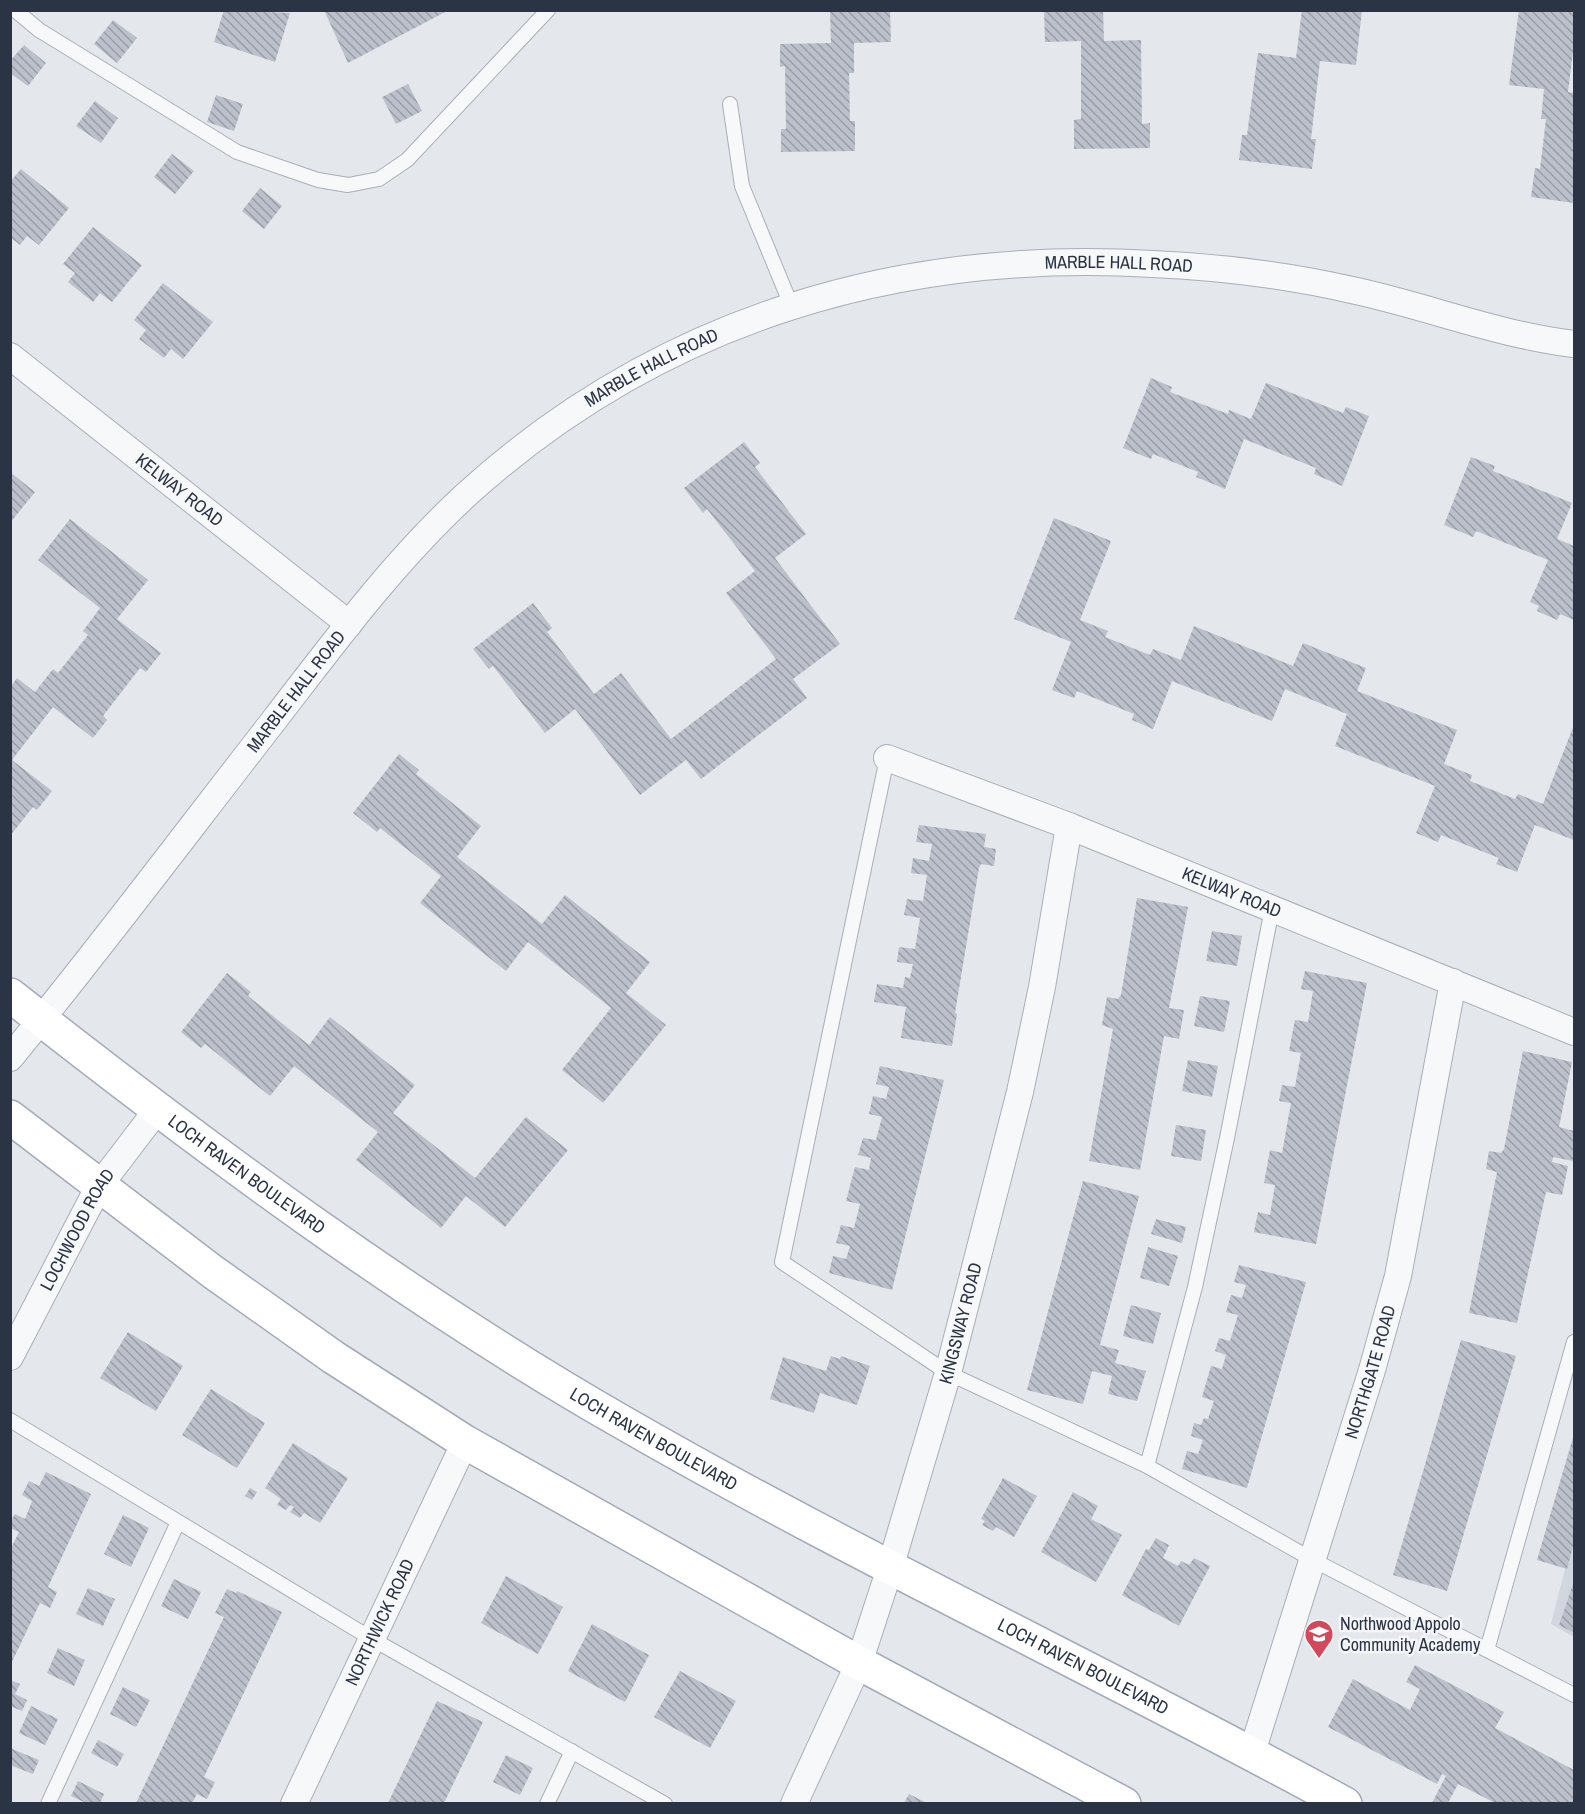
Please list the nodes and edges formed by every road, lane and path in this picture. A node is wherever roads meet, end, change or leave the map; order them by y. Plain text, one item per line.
1 (15, 10) edge
2 (548, 10) edge
3 (730, 104) dead end
4 (791, 304) junction
5 (1575, 344) edge
6 (10, 356) edge
7 (349, 624) junction
8 (887, 758) joint
9 (1069, 826) junction
10 (1272, 909) junction
11 (1453, 982) junction
12 (10, 995) edge
13 (42, 1020) junction
14 (1575, 1032) edge
15 (10, 1058) edge
16 (157, 1110) junction
17 (10, 1116) edge
18 (99, 1186) junction
19 (1575, 1341) edge
20 (10, 1358) edge
21 (948, 1373) junction
22 (10, 1420) edge
23 (465, 1442) junction
24 (1147, 1466) junction
25 (178, 1522) junction
26 (1313, 1560) junction
27 (890, 1568) junction
28 (372, 1639) junction
29 (1487, 1650) junction
30 (859, 1663) junction
31 (1575, 1695) edge
32 (572, 1751) junction
33 (1252, 1752) junction
34 (48, 1803) edge
35 (294, 1803) edge
36 (547, 1803) edge
37 (665, 1803) edge
38 (794, 1803) edge
39 (1124, 1803) edge
40 (1345, 1803) edge

1 - 2 lane
3 - 4 lane
4 - 5 street, MARBLE HALL ROAD
4 - 7 street, MARBLE HALL ROAD
6 - 7 street, KELWAY ROAD
7 - 13 street, MARBLE HALL ROAD
8 - 9 street, KELWAY ROAD
8 - 21 lane
9 - 10 street, KELWAY ROAD
9 - 21 street, KINGSWAY ROAD
10 - 11 street, KELWAY ROAD
10 - 24 lane
11 - 14 street, KELWAY ROAD
11 - 26 street, NORTHGATE ROAD
12 - 13 main road, LOCH RAVEN BOULEVARD
13 - 15 street, MARBLE HALL ROAD
13 - 16 main road, LOCH RAVEN BOULEVARD
16 - 18 street, LOCHWOOD ROAD
16 - 27 main road, LOCH RAVEN BOULEVARD
17 - 18 main road
18 - 20 street, LOCHWOOD ROAD
18 - 23 main road
19 - 29 lane
21 - 24 lane
21 - 27 street, KINGSWAY ROAD
22 - 25 lane
23 - 28 street, NORTHWICK ROAD
23 - 30 main road
24 - 26 lane
25 - 28 lane
25 - 34 lane
26 - 29 lane
26 - 33 street, NORTHGATE ROAD
27 - 30 street, KINGSWAY ROAD
27 - 33 main road, LOCH RAVEN BOULEVARD
28 - 32 lane
28 - 35 street, NORTHWICK ROAD
29 - 31 lane
30 - 38 street, KINGSWAY ROAD
30 - 39 main road
32 - 36 lane
32 - 37 lane
33 - 40 main road, LOCH RAVEN BOULEVARD

